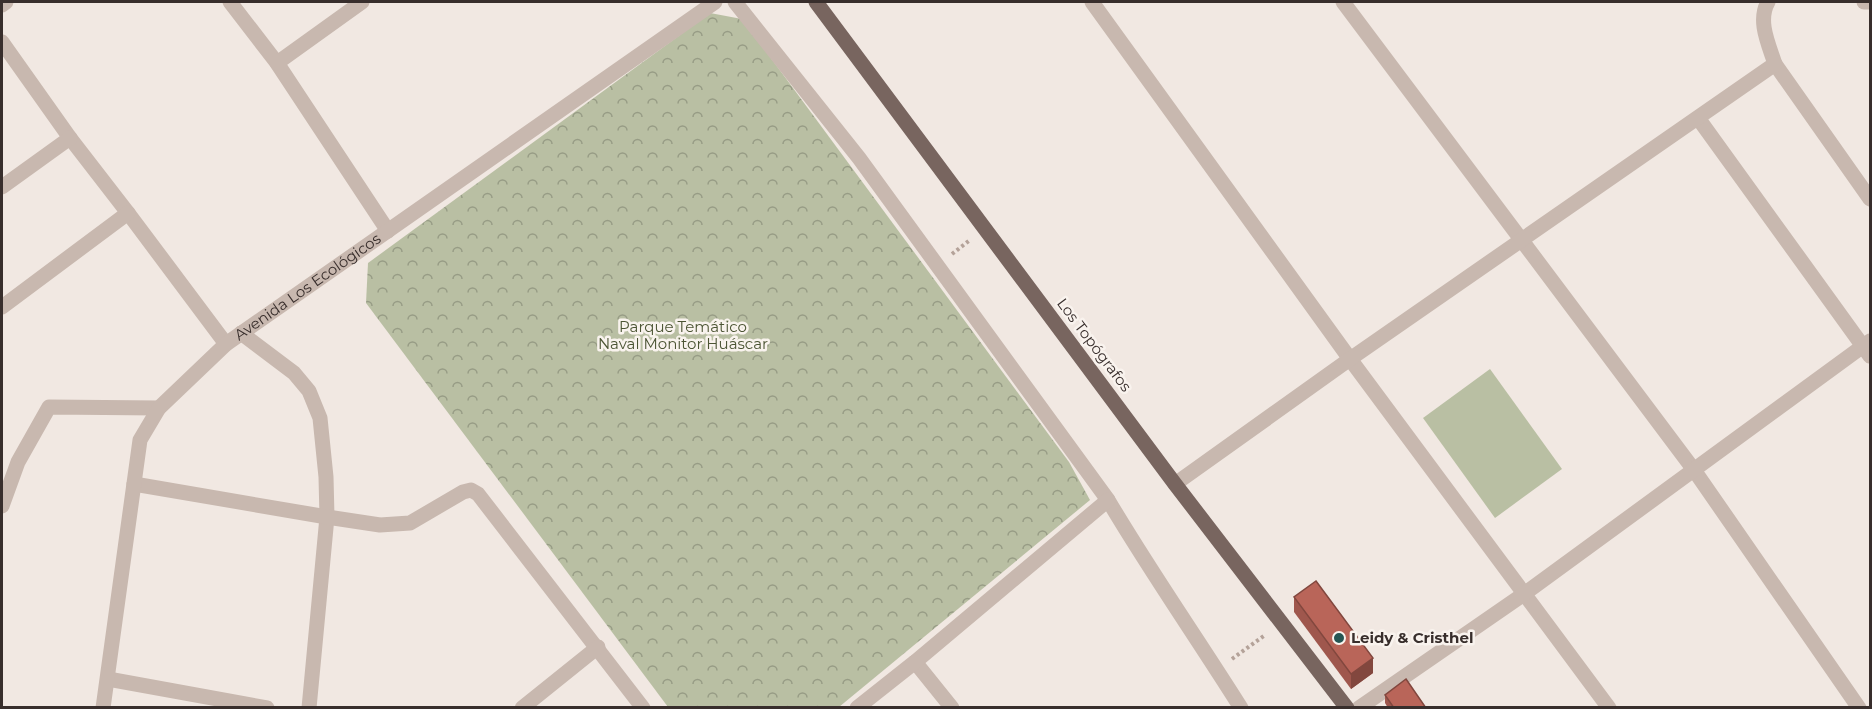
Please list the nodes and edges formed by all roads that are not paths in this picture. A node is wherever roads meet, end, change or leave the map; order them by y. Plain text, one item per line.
1 (6, 2) edge
2 (230, 2) edge
3 (362, 2) edge
4 (715, 2) edge
5 (735, 2) edge
6 (816, 2) edge
7 (1092, 2) edge
8 (1343, 2) edge
9 (1768, 2) edge
10 (1864, 2) edge
11 (1870, 2) edge
12 (2, 5) edge
13 (2, 42) edge
14 (277, 63) junction
15 (1775, 64) junction
16 (1698, 118) junction
17 (70, 138) junction
18 (2, 187) edge
19 (1870, 199) edge
20 (128, 213) junction
21 (388, 231) junction
22 (1522, 240) junction
23 (2, 307) edge
24 (241, 333) junction
25 (226, 344) junction
26 (1868, 347) edge
27 (1350, 359) junction
28 (159, 408) junction
29 (1694, 470) junction
30 (134, 484) junction
31 (1175, 484) junction
32 (1108, 500) junction
33 (2, 506) edge
34 (327, 517) junction
35 (1524, 594) junction
36 (598, 647) junction
37 (915, 662) junction
38 (108, 679) junction
39 (103, 708) edge
40 (267, 708) edge
41 (309, 708) edge
42 (522, 708) edge
43 (644, 708) edge
44 (857, 708) edge
45 (952, 708) edge
46 (1241, 708) edge
47 (1347, 708) edge
48 (1359, 708) edge
49 (1609, 708) edge
50 (1858, 708) edge

1 - 12 street
2 - 14 street
3 - 14 street
4 - 21 street, Avenida Los Ecológicos
5 - 32 street
6 - 31 main road, Los Topógrafos
7 - 27 street
8 - 22 street
9 - 15 street
10 - 11 street
13 - 17 street
14 - 21 street
15 - 16 street
15 - 19 street
16 - 22 street
16 - 26 street
17 - 18 street
17 - 20 street
20 - 23 street
20 - 25 street
21 - 24 street, Avenida Los Ecológicos
22 - 27 street
22 - 29 street
24 - 25 street, Avenida Los Ecológicos
24 - 34 street
25 - 28 street, Avenida Los Ecológicos
26 - 29 street
27 - 31 street
27 - 35 street
28 - 30 street, Avenida Los Ecológicos
28 - 33 street
29 - 35 street
29 - 50 street
30 - 34 street
30 - 38 street, Avenida Los Ecológicos
31 - 47 main road, Los Topógrafos
32 - 37 street
32 - 46 street
34 - 36 street
34 - 41 street
35 - 48 street
35 - 49 street
36 - 42 street
36 - 43 street
37 - 44 street
37 - 45 street
38 - 39 street, Avenida Los Ecológicos
38 - 40 street

